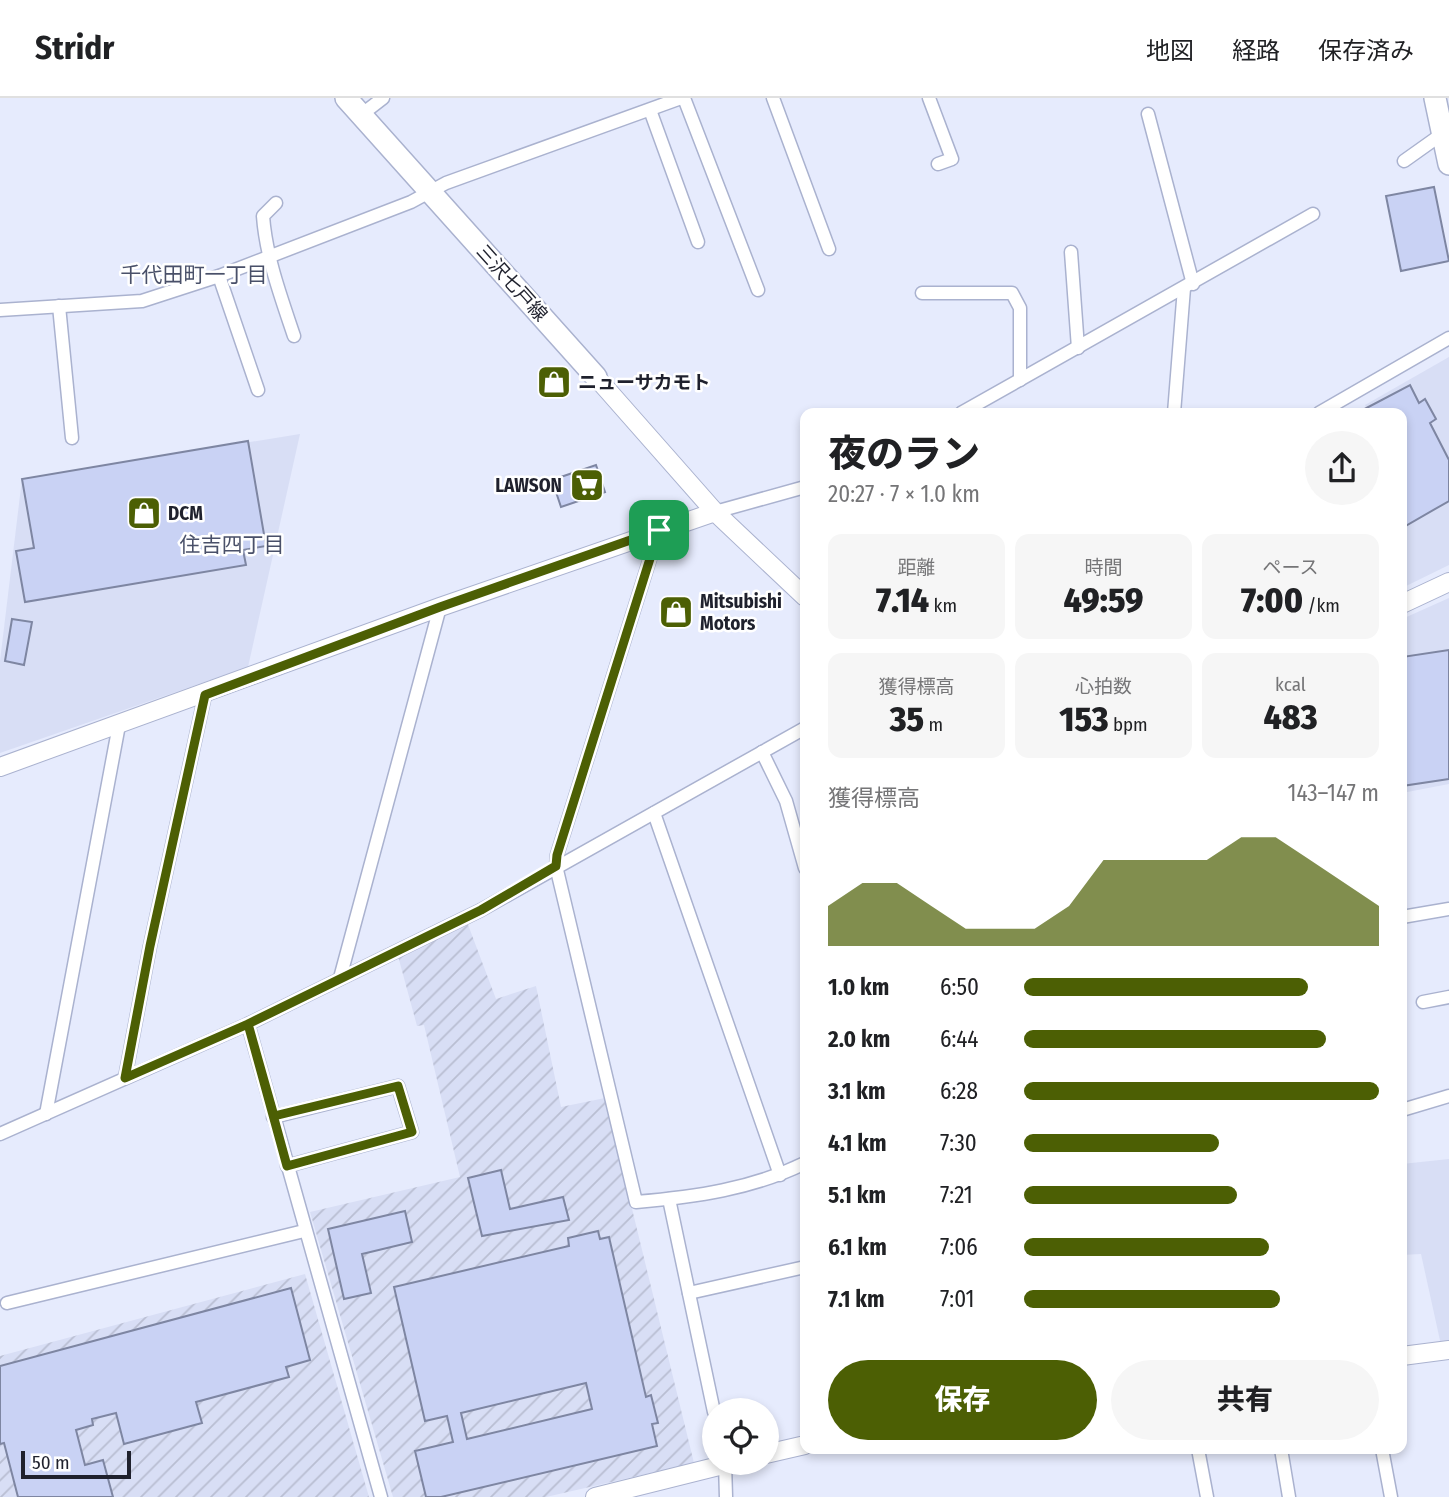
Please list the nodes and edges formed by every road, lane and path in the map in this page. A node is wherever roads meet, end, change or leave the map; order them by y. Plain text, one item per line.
1 (346, 98) edge
2 (383, 98) edge
3 (682, 98) edge
4 (773, 98) edge
5 (929, 98) edge
6 (1435, 98) edge
7 (650, 110) junction
8 (1148, 114) dead end
9 (361, 115) junction
10 (1442, 134) junction
11 (1404, 161) dead end
12 (938, 164) dead end
13 (1449, 164) edge
14 (428, 191) junction
15 (276, 203) dead end
16 (1313, 214) dead end
17 (698, 242) dead end
18 (829, 249) dead end
19 (1071, 251) dead end
20 (271, 254) junction
21 (219, 276) junction
22 (1189, 286) junction
23 (758, 290) dead end
24 (922, 293) dead end
25 (59, 306) junction
26 (0, 310) edge
27 (294, 336) dead end
28 (1449, 338) edge
29 (1078, 348) junction
30 (596, 377) joint
31 (1020, 380) junction
32 (258, 390) dead end
33 (970, 408) edge
34 (1175, 408) edge
35 (1329, 408) edge
36 (72, 439) dead end
37 (800, 488) edge
38 (715, 512) junction
39 (659, 530) junction
40 (1449, 582) edge
41 (800, 592) edge
42 (1407, 602) edge
43 (440, 607) junction
44 (205, 695) junction
45 (120, 725) junction
46 (800, 731) edge
47 (762, 752) junction
48 (0, 767) edge
49 (653, 813) junction
50 (800, 850) edge
51 (556, 866) junction
52 (1449, 909) edge
53 (1407, 916) edge
54 (340, 978) junction
55 (1449, 997) edge
56 (1423, 1002) dead end
57 (248, 1024) junction
58 (125, 1078) junction
59 (1449, 1097) edge
60 (1407, 1109) edge
61 (46, 1114) junction
62 (274, 1116) junction
63 (0, 1134) edge
64 (800, 1165) edge
65 (287, 1166) junction
66 (780, 1175) junction
67 (669, 1199) junction
68 (304, 1231) junction
69 (800, 1268) edge
70 (689, 1293) junction
71 (7, 1303) dead end
72 (1449, 1350) edge
73 (1407, 1355) edge
74 (711, 1398) edge
75 (800, 1446) edge
76 (779, 1451) edge
77 (1199, 1454) edge
78 (1282, 1454) edge
79 (1383, 1454) edge
80 (702, 1469) edge
81 (727, 1475) edge
82 (381, 1497) edge
83 (595, 1497) edge
84 (726, 1497) edge
85 (1207, 1497) edge
86 (1289, 1497) edge
87 (1391, 1497) edge

1 - 9 main road, 三沢七戸線
2 - 9 street
3 - 7 street
3 - 23 street
4 - 18 street
5 - 12 street
6 - 10 main road
7 - 14 street
7 - 17 street
8 - 22 street
9 - 14 main road, 三沢七戸線
10 - 11 street
10 - 13 main road
14 - 20 street
14 - 30 main road, 三沢七戸線
15 - 20 street
16 - 22 street
19 - 29 street
20 - 21 street
20 - 27 street
21 - 25 street
21 - 32 street
22 - 29 street
22 - 34 street
24 - 31 street
25 - 26 street
25 - 36 street
28 - 35 street
29 - 31 street
30 - 38 street
31 - 33 street
37 - 38 street
38 - 39 street
38 - 41 street
39 - 43 street
39 - 51 street
40 - 42 street
43 - 44 street
43 - 54 street
44 - 45 street
44 - 58 street
45 - 48 street
45 - 61 street
46 - 47 street
47 - 49 street
47 - 50 street
49 - 51 street
49 - 66 street
51 - 54 street
51 - 67 street
52 - 53 street
54 - 57 street
55 - 56 street
57 - 58 street
57 - 62 street
58 - 61 street
59 - 60 street
61 - 63 street
62 - 65 street
62 - 65 street
64 - 66 street
65 - 68 street
66 - 67 street
67 - 70 street
68 - 71 street
68 - 82 street
69 - 70 street
70 - 74 street
72 - 73 street
75 - 76 street
77 - 85 street
78 - 86 street
79 - 87 street
80 - 83 street
81 - 84 street

